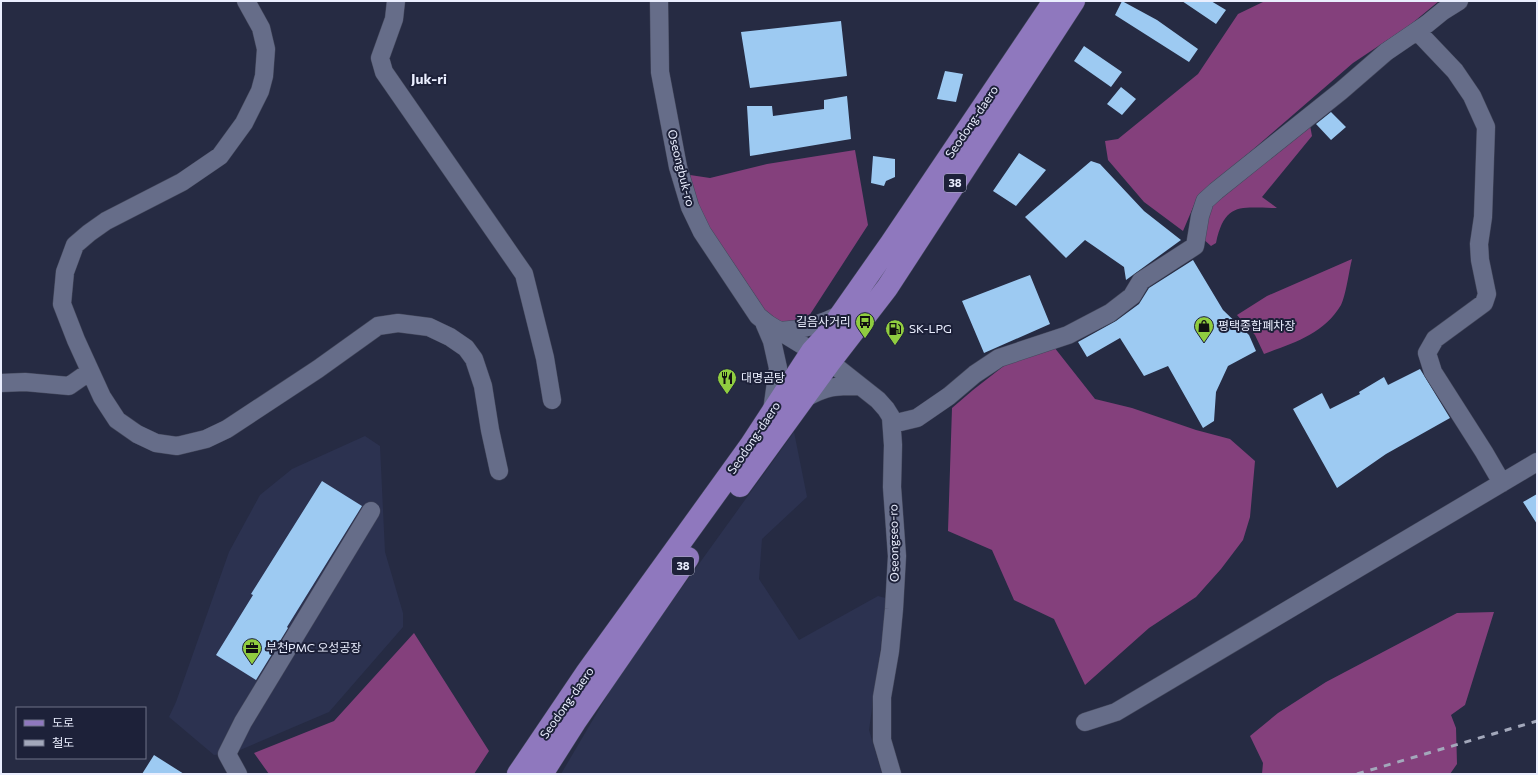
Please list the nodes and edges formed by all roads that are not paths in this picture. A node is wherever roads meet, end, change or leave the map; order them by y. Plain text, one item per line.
1 (246, 1) edge
2 (396, 1) edge
3 (659, 1) edge
4 (1054, 1) edge
5 (1074, 1) edge
6 (1459, 1) edge
7 (1417, 31) junction
8 (841, 314) junction
9 (761, 318) junction
10 (779, 331) junction
11 (812, 351) junction
12 (830, 362) junction
13 (89, 372) junction
14 (1, 382) edge
15 (860, 386) junction
16 (805, 398) junction
17 (552, 400) dead end
18 (772, 412) junction
19 (892, 424) junction
20 (1537, 462) edge
21 (499, 471) dead end
22 (1502, 483) junction
23 (371, 512) dead end
24 (1085, 722) dead end
25 (238, 774) edge
26 (518, 774) edge
27 (542, 774) edge
28 (892, 774) edge

1 - 13 street
2 - 17 street
3 - 9 street, Oseongbuk-ro
4 - 8 main road, Seodong-daero / 38
5 - 12 main road, Seodong-daero / 38
6 - 7 street
7 - 19 street
7 - 22 street
8 - 10 street
8 - 11 main road, Seodong-daero / 38
9 - 10 street, Oseongseo-ro
9 - 18 street
10 - 11 street, Oseongseo-ro
11 - 12 street, Oseongseo-ro
11 - 18 main road, Seodong-daero / 38
12 - 15 street, Oseongseo-ro
12 - 16 main road, Seodong-daero / 38
13 - 14 street
13 - 21 street
15 - 16 street
15 - 19 street, Oseongseo-ro
16 - 27 main road, Seodong-daero / 38
18 - 26 main road, Seodong-daero / 38
19 - 28 street, Oseongseo-ro
20 - 22 street
22 - 24 street
23 - 25 street

